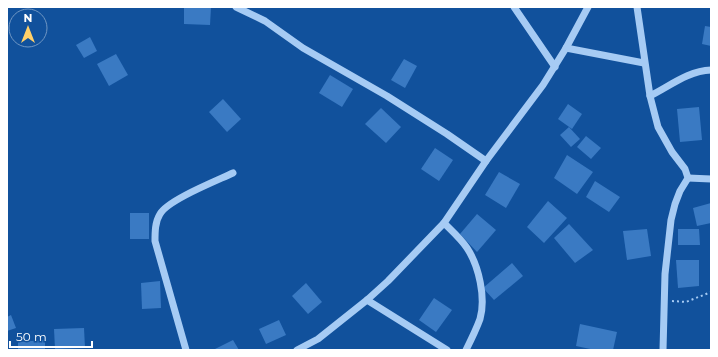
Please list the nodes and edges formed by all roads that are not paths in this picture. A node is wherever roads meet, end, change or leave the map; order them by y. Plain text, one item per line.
1 (236, 7) edge
2 (514, 7) edge
3 (588, 7) edge
4 (637, 7) edge
5 (566, 48) junction
6 (644, 63) junction
7 (555, 67) junction
8 (711, 70) edge
9 (650, 96) junction
10 (486, 162) junction
11 (233, 173) dead end
12 (688, 178) junction
13 (711, 179) edge
14 (444, 223) junction
15 (367, 300) junction
16 (186, 350) edge
17 (297, 350) edge
18 (447, 350) edge
19 (466, 350) edge
20 (663, 350) edge

1 - 10 street
2 - 7 street
3 - 5 street
4 - 6 street
5 - 6 street
5 - 7 street
6 - 9 street
7 - 10 street
8 - 9 street
9 - 12 street
10 - 14 street
11 - 16 street
12 - 13 street
12 - 20 street
14 - 15 street
14 - 19 street
15 - 17 street
15 - 18 street

